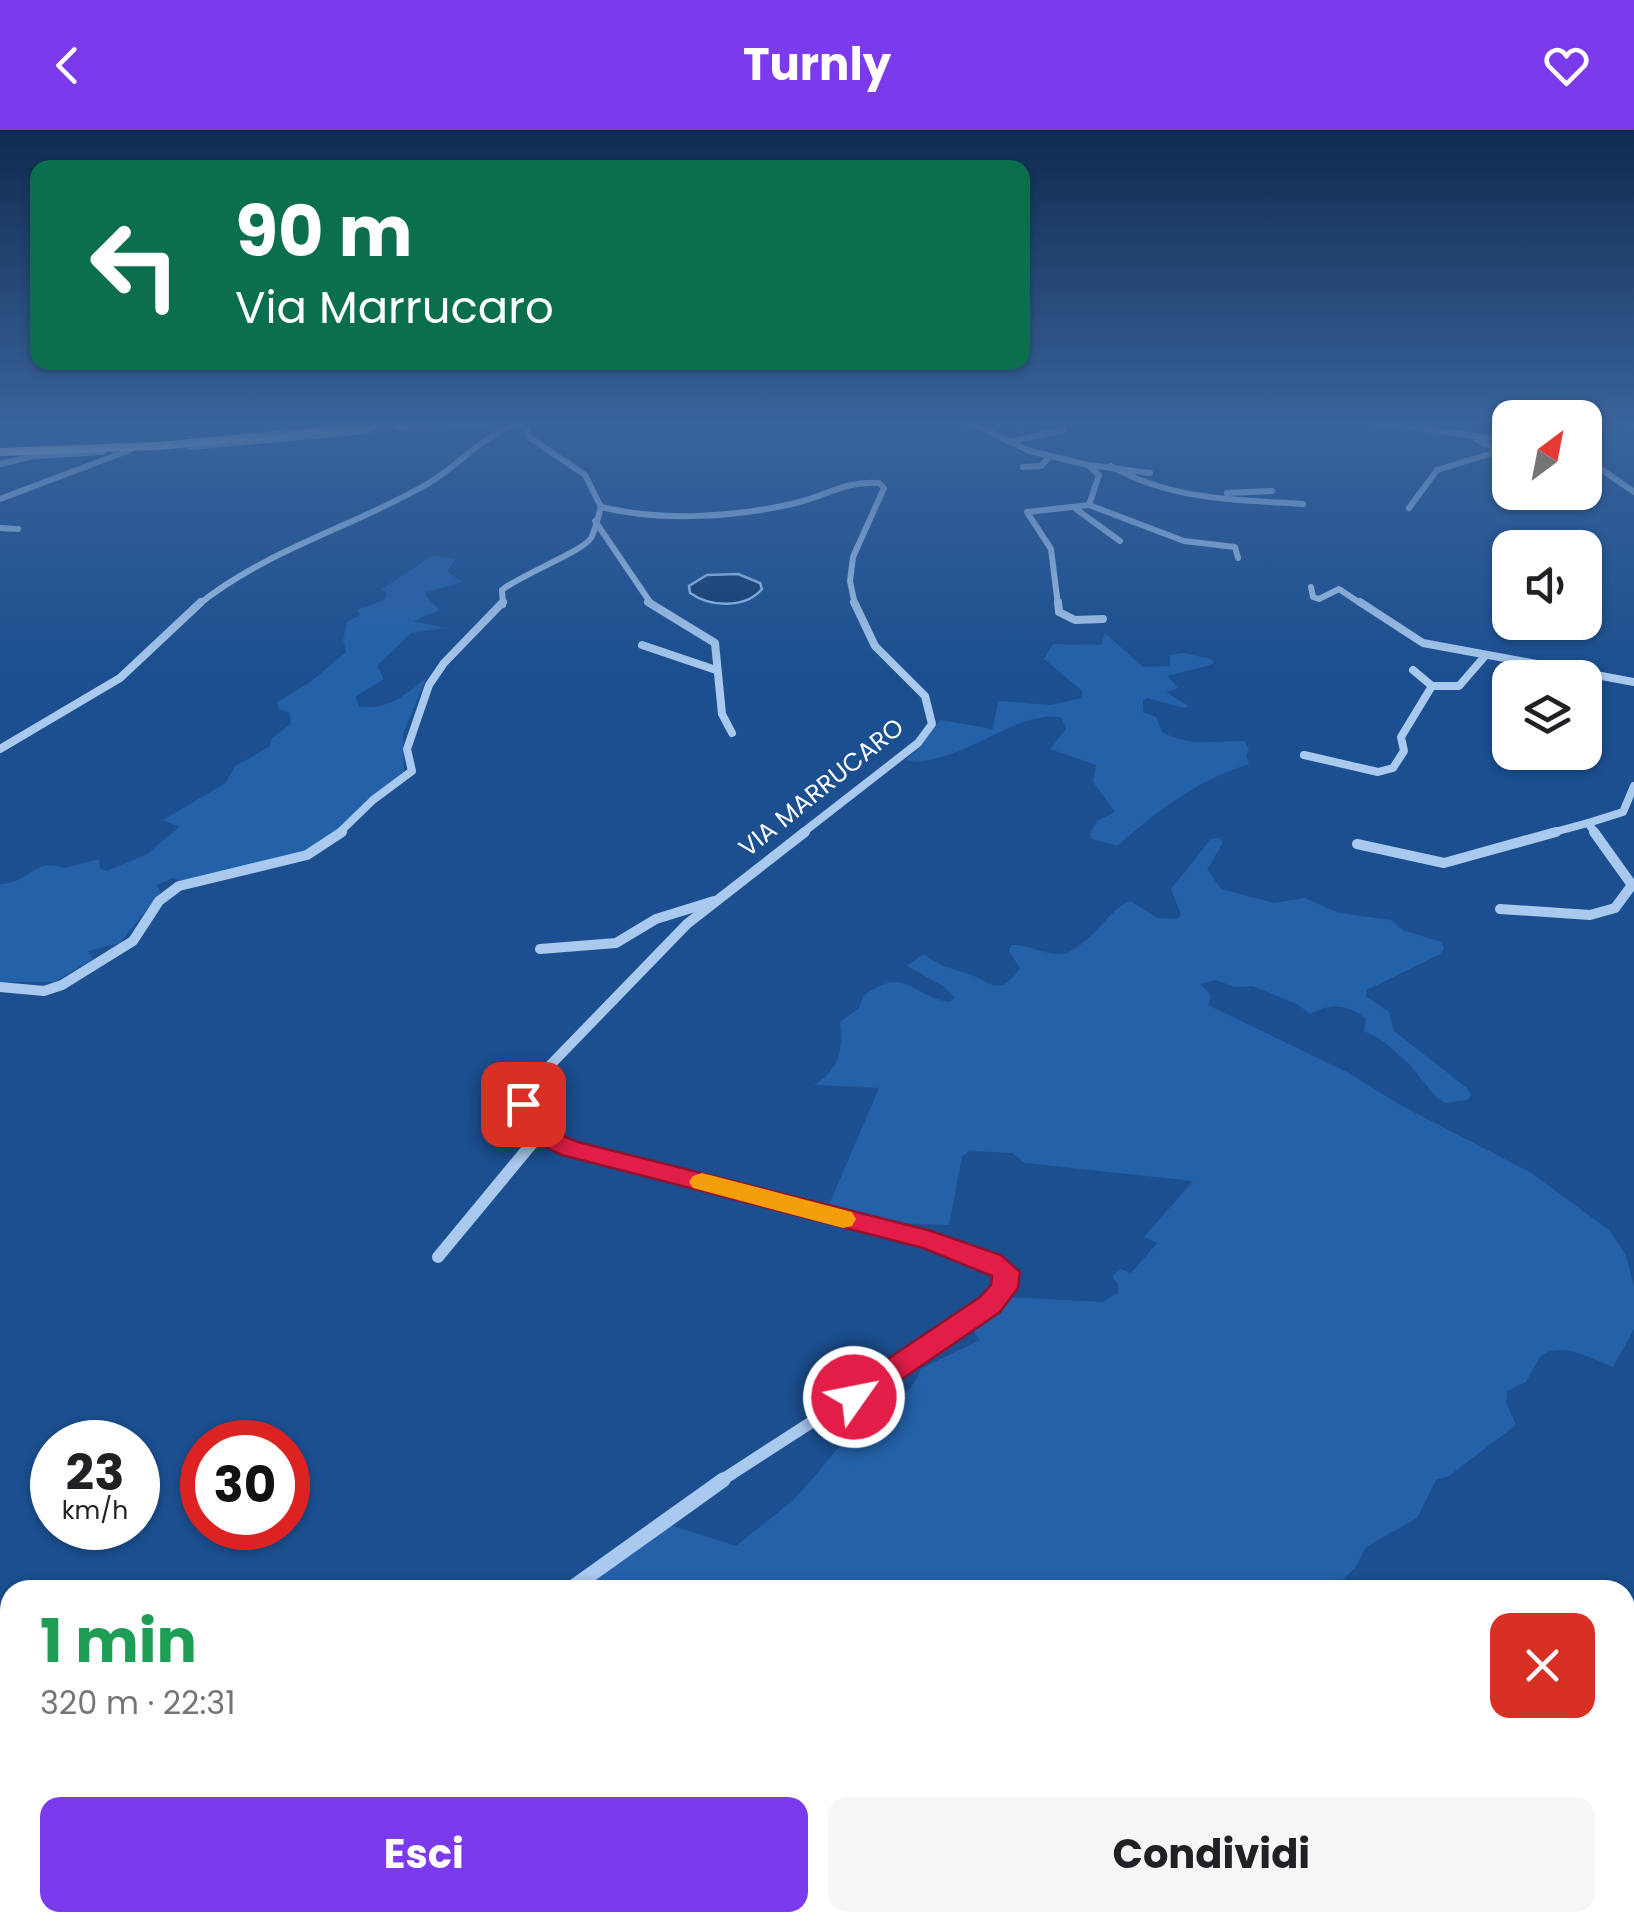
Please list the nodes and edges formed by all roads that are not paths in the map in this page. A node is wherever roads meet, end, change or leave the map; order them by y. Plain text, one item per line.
1 (387, 504) edge
2 (599, 504) edge
3 (788, 504) edge
4 (879, 504) edge
5 (1088, 504) joint
6 (1414, 504) edge
7 (601, 508) junction
8 (1409, 508) dead end
9 (1076, 510) junction
10 (595, 522) junction
11 (0, 528) edge
12 (18, 529) dead end
13 (1120, 541) dead end
14 (1238, 558) dead end
15 (1311, 587) dead end
16 (1103, 619) dead end
17 (642, 645) dead end
18 (1485, 656) junction
19 (716, 670) junction
20 (1413, 670) dead end
21 (1634, 682) edge
22 (1432, 686) junction
23 (732, 733) dead end
24 (0, 749) edge
25 (1304, 756) dead end
26 (1634, 786) edge
27 (1588, 823) junction
28 (1357, 844) dead end
29 (720, 899) junction
30 (1500, 909) dead end
31 (540, 950) dead end
32 (0, 986) edge
33 (540, 1136) junction
34 (438, 1256) dead end
35 (582, 1580) edge

1 - 24 street
2 - 7 street
3 - 7 street, VIA MARRUCARO
4 - 29 street, VIA MARRUCARO
5 - 9 street
5 - 14 street
6 - 8 street
7 - 10 street
9 - 13 street
9 - 16 street
10 - 19 street
10 - 32 street
11 - 12 street
15 - 18 street
17 - 19 street
18 - 21 street
18 - 22 street
19 - 23 street
20 - 22 street
22 - 25 street
26 - 27 street
27 - 28 street
27 - 30 street
29 - 31 street, VIA MARRUCARO
29 - 33 street, VIA MARRUCARO
33 - 34 street
33 - 35 street

